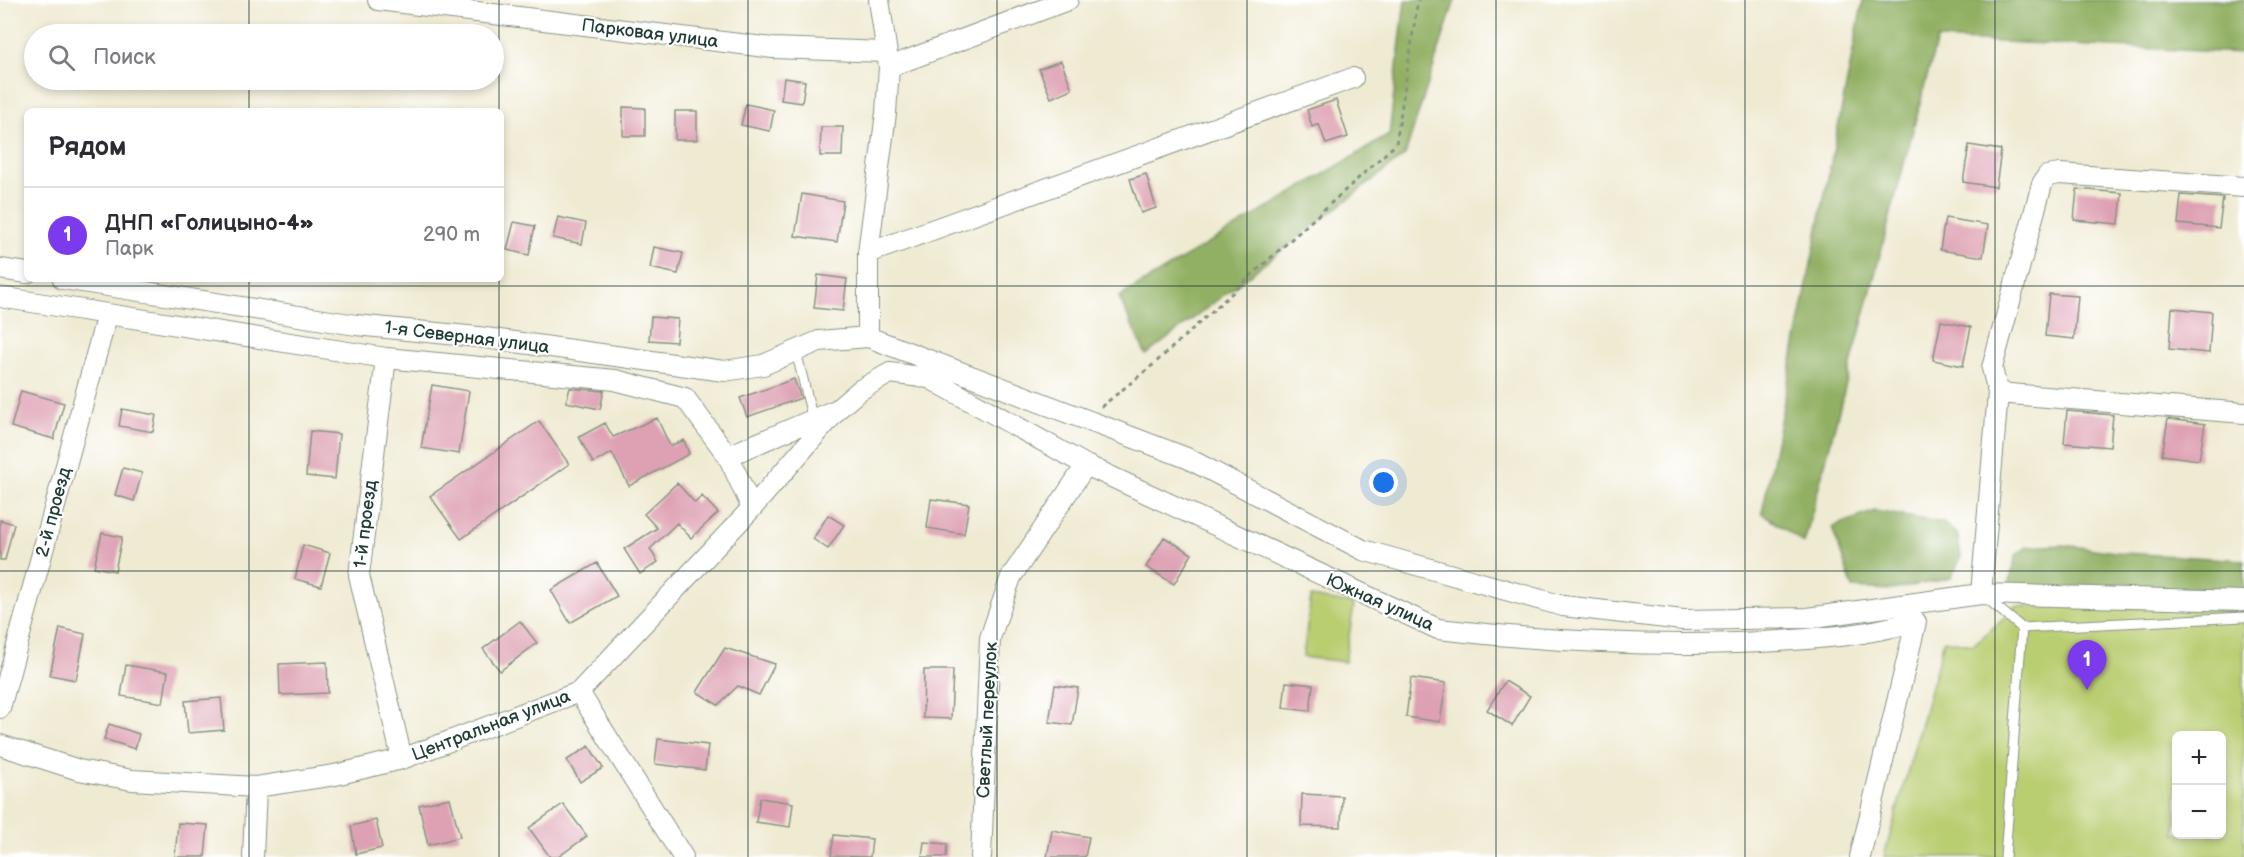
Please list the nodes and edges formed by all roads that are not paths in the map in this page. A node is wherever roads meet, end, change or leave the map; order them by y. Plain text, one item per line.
1 (378, 0) edge
2 (879, 0) edge
3 (1068, 0) edge
4 (887, 60) junction
5 (1353, 78) dead end
6 (2244, 187) edge
7 (868, 253) junction
8 (0, 269) edge
9 (24, 273) edge
10 (82, 282) edge
11 (0, 297) edge
12 (107, 315) junction
13 (868, 337) junction
14 (796, 351) junction
15 (386, 358) junction
16 (890, 373) joint
17 (1998, 393) junction
18 (839, 408) junction
19 (2244, 413) edge
20 (813, 420) junction
21 (728, 456) junction
22 (1086, 465) junction
23 (752, 508) junction
24 (1981, 594) junction
25 (2244, 601) edge
26 (2244, 617) edge
27 (2022, 628) junction
28 (579, 692) junction
29 (0, 708) edge
30 (0, 745) edge
31 (402, 759) junction
32 (256, 787) junction
33 (253, 857) edge
34 (683, 857) edge
35 (981, 857) edge
36 (1860, 857) edge
37 (2005, 857) edge

1 - 4 street, Парковая улица
2 - 4 street
3 - 4 street
4 - 7 street
5 - 7 street
6 - 17 street
7 - 13 street
8 - 9 street
10 - 14 street, 1-я Северная улица
11 - 12 street
12 - 15 street
12 - 29 street, 2-й проезд
13 - 14 street, 1-я Северная улица
13 - 24 street
14 - 20 lane
15 - 21 street
15 - 31 street, 1-й проезд
16 - 18 street, Центральная улица
16 - 22 street, Южная улица
17 - 19 street
17 - 24 street
18 - 20 street
18 - 23 street, Центральная улица
20 - 21 street
21 - 23 street
22 - 35 street, Светлый переулок
22 - 36 street, Южная улица
23 - 28 street, Центральная улица
24 - 25 street
24 - 27 lane
26 - 27 lane
27 - 37 lane
28 - 31 street, Центральная улица
28 - 34 street
30 - 32 street, Центральная улица
31 - 32 street, Центральная улица
32 - 33 street

